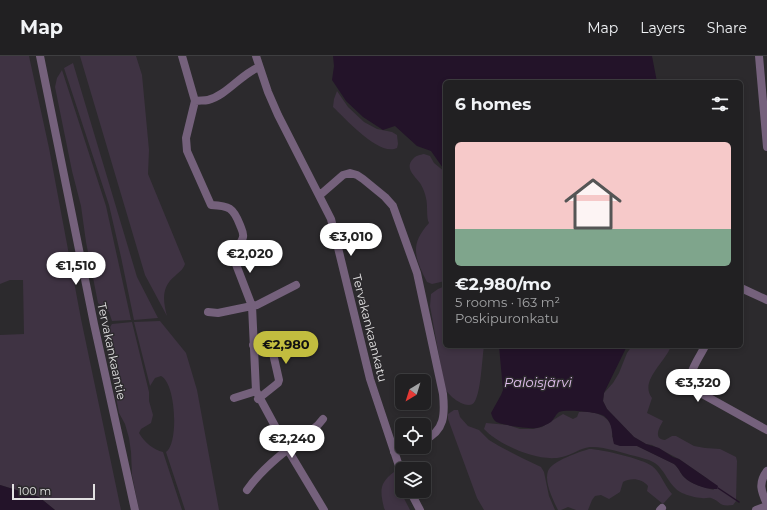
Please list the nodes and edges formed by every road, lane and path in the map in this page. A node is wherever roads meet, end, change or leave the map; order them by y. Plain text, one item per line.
1 (40, 56) edge
2 (182, 56) edge
3 (256, 56) edge
4 (759, 56) edge
5 (259, 67) junction
6 (195, 101) junction
7 (767, 147) edge
8 (320, 195) junction
9 (296, 285) dead end
10 (743, 289) edge
11 (767, 300) edge
12 (252, 306) junction
13 (208, 312) dead end
14 (253, 345) junction
15 (704, 348) edge
16 (257, 395) junction
17 (234, 398) dead end
18 (323, 418) dead end
19 (767, 430) edge
20 (431, 436) edge
21 (288, 450) junction
22 (394, 452) joint
23 (397, 462) edge
24 (767, 471) edge
25 (247, 490) dead end
26 (414, 498) edge
27 (767, 505) edge
28 (135, 510) edge
29 (324, 510) edge
30 (420, 510) edge
31 (756, 510) edge

1 - 28 street, Tervakankaantie
2 - 6 street
3 - 5 street, Tervakankaankatu
4 - 7 street
5 - 6 street
5 - 8 street, Tervakankaankatu
6 - 12 street
8 - 20 street
8 - 22 street, Tervakankaankatu
9 - 12 street
10 - 11 street
12 - 13 street
12 - 14 street
14 - 16 street
14 - 16 street
15 - 19 street
16 - 17 street
16 - 21 street
18 - 21 street
21 - 25 street
21 - 29 street
22 - 23 street, Tervakankaankatu
24 - 27 street
26 - 30 street
27 - 31 street

